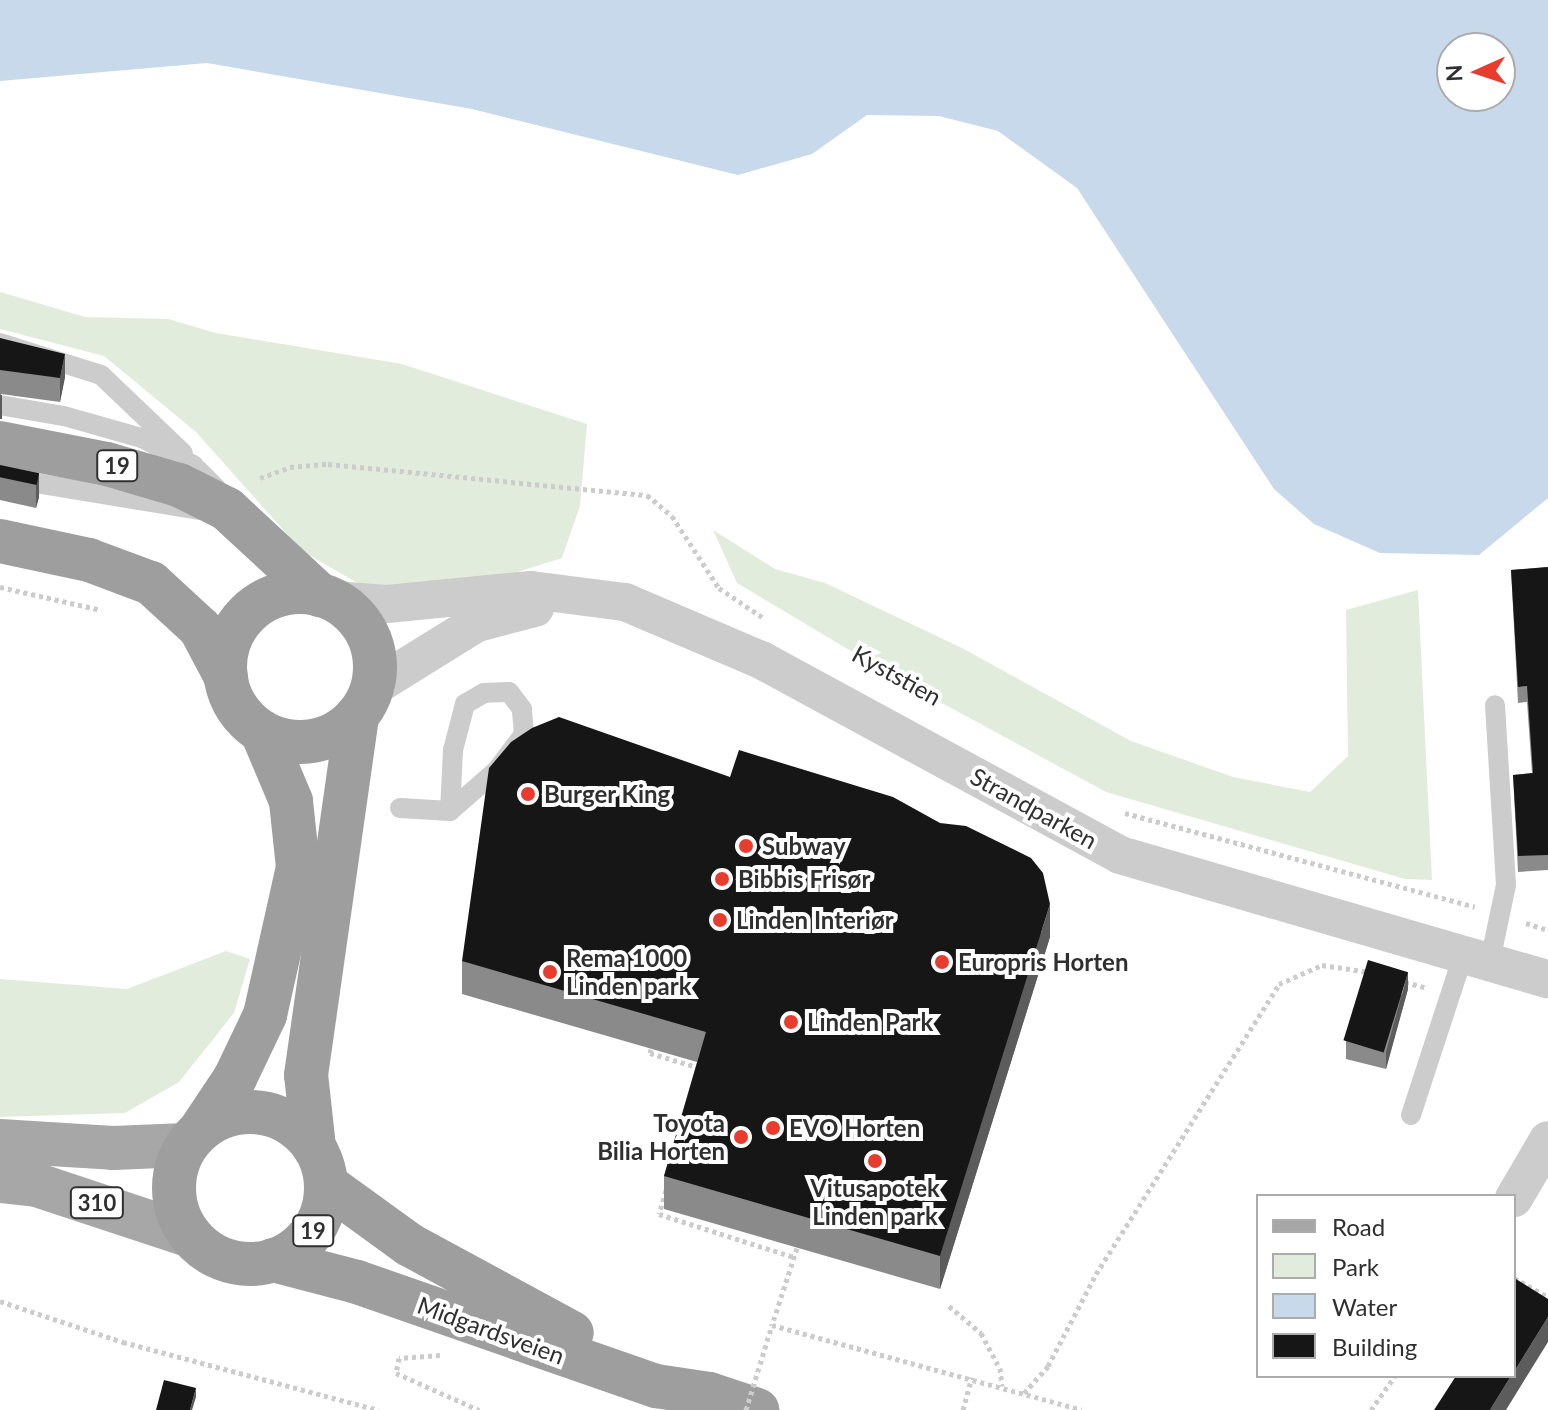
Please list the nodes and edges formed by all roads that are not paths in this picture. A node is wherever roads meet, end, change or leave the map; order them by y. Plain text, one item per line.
1 (0, 343) edge
2 (0, 405) edge
3 (0, 443) edge
4 (193, 465) junction
5 (0, 477) edge
6 (227, 509) junction
7 (0, 541) edge
8 (326, 597) junction
9 (601, 600) junction
10 (226, 677) junction
11 (364, 702) junction
12 (1495, 705) dead end
13 (262, 732) junction
14 (400, 808) dead end
15 (450, 811) junction
16 (1477, 957) junction
17 (1548, 979) edge
18 (1411, 1115) dead end
19 (194, 1137) junction
20 (1548, 1140) edge
21 (0, 1141) edge
22 (320, 1166) junction
23 (0, 1181) edge
24 (1516, 1195) edge
25 (191, 1236) junction
26 (273, 1260) junction
27 (728, 1402) edge
28 (757, 1410) edge

1 - 4 lane
2 - 4 lane
3 - 6 highway, 19
4 - 6 lane
5 - 6 lane
6 - 8 highway, 19
7 - 10 highway
8 - 9 street, Strandparken
8 - 10 highway
8 - 11 highway, 19
9 - 11 street, Strandparken
9 - 16 street, Strandparken
10 - 13 highway
11 - 13 highway
11 - 22 highway, 19
12 - 16 lane
13 - 19 highway
14 - 15 lane
15 - 15 lane
16 - 17 street, Strandparken
16 - 18 lane
19 - 21 main road
19 - 22 highway, 19
19 - 25 highway
20 - 24 street
22 - 26 highway, 19
22 - 27 highway, Midgardsveien / 19
23 - 25 main road, 310
25 - 26 highway, 19
26 - 27 highway, Midgardsveien / 19
27 - 28 highway, Midgardsveien / 19

